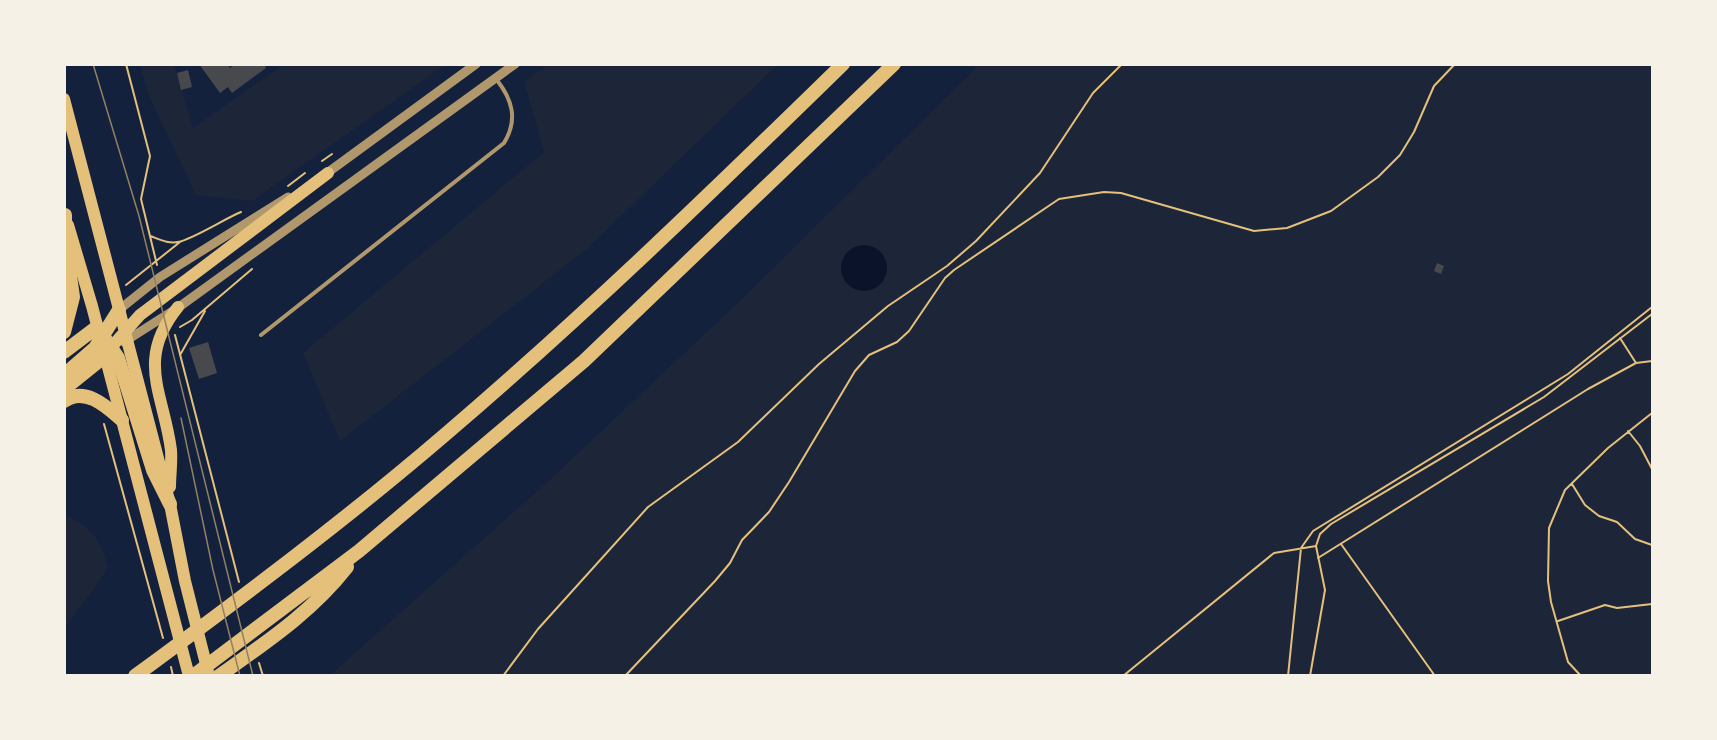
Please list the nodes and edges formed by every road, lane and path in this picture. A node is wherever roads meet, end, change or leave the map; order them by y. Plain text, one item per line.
1 (126, 64) edge
2 (476, 64) edge
3 (515, 64) edge
4 (843, 64) edge
5 (894, 64) edge
6 (1122, 64) edge
7 (1455, 64) edge
8 (495, 78) junction
9 (64, 99) edge
10 (335, 152) dead end
11 (316, 165) dead end
12 (307, 172) dead end
13 (328, 173) junction
14 (279, 192) dead end
15 (245, 211) dead end
16 (65, 215) edge
17 (150, 236) junction
18 (180, 242) junction
19 (157, 261) junction
20 (160, 277) junction
21 (115, 295) junction
22 (1653, 307) edge
23 (206, 308) dead end
24 (119, 310) junction
25 (174, 312) junction
26 (1653, 314) edge
27 (64, 332) edge
28 (261, 334) dead end
29 (126, 335) junction
30 (1620, 338) junction
31 (105, 343) junction
32 (64, 352) edge
33 (180, 355) junction
34 (1653, 361) edge
35 (1636, 363) junction
36 (64, 375) edge
37 (64, 388) edge
38 (64, 401) edge
39 (1653, 414) edge
40 (122, 420) junction
41 (104, 422) dead end
42 (1628, 431) junction
43 (1653, 468) edge
44 (1572, 484) junction
45 (170, 504) junction
46 (1341, 544) junction
47 (1653, 545) edge
48 (1316, 546) junction
49 (1301, 548) junction
50 (359, 551) junction
51 (1317, 559) junction
52 (240, 587) dead end
53 (154, 603) dead end
54 (1653, 604) edge
55 (1558, 621) junction
56 (257, 653) dead end
57 (135, 675) edge
58 (189, 675) edge
59 (194, 675) edge
60 (209, 675) edge
61 (219, 675) edge
62 (263, 675) edge
63 (503, 675) edge
64 (625, 675) edge
65 (1123, 675) edge
66 (1288, 675) edge
67 (1310, 675) edge
68 (1436, 675) edge
69 (1581, 675) edge

1 - 17 path
2 - 13 street
3 - 8 street
4 - 57 highway
5 - 50 highway
6 - 63 path
7 - 64 path
8 - 25 street
8 - 28 lane
9 - 21 main road
10 - 11 path
12 - 14 path
13 - 20 street
13 - 29 main road
15 - 18 path
16 - 27 highway
16 - 31 main road
17 - 18 path
17 - 19 path
18 - 19 path
19 - 20 path
19 - 21 path
20 - 24 street
21 - 24 main road
22 - 49 path
23 - 33 path
24 - 29 main road
24 - 31 highway
25 - 29 street
25 - 33 path
25 - 45 main road
26 - 30 path
29 - 31 main road
29 - 45 main road
30 - 35 path
30 - 48 path
31 - 32 highway
31 - 36 highway
31 - 37 highway
31 - 40 main road
31 - 45 highway
33 - 52 path
34 - 35 path
35 - 46 path
38 - 40 highway
39 - 42 path
40 - 58 main road
41 - 53 path
42 - 43 path
42 - 44 path
44 - 47 path
44 - 55 path
45 - 60 main road
46 - 51 path
46 - 68 path
48 - 49 path
48 - 51 path
49 - 65 path
49 - 66 path
50 - 59 highway
50 - 61 highway
51 - 67 path
54 - 55 path
55 - 69 path
56 - 62 path

